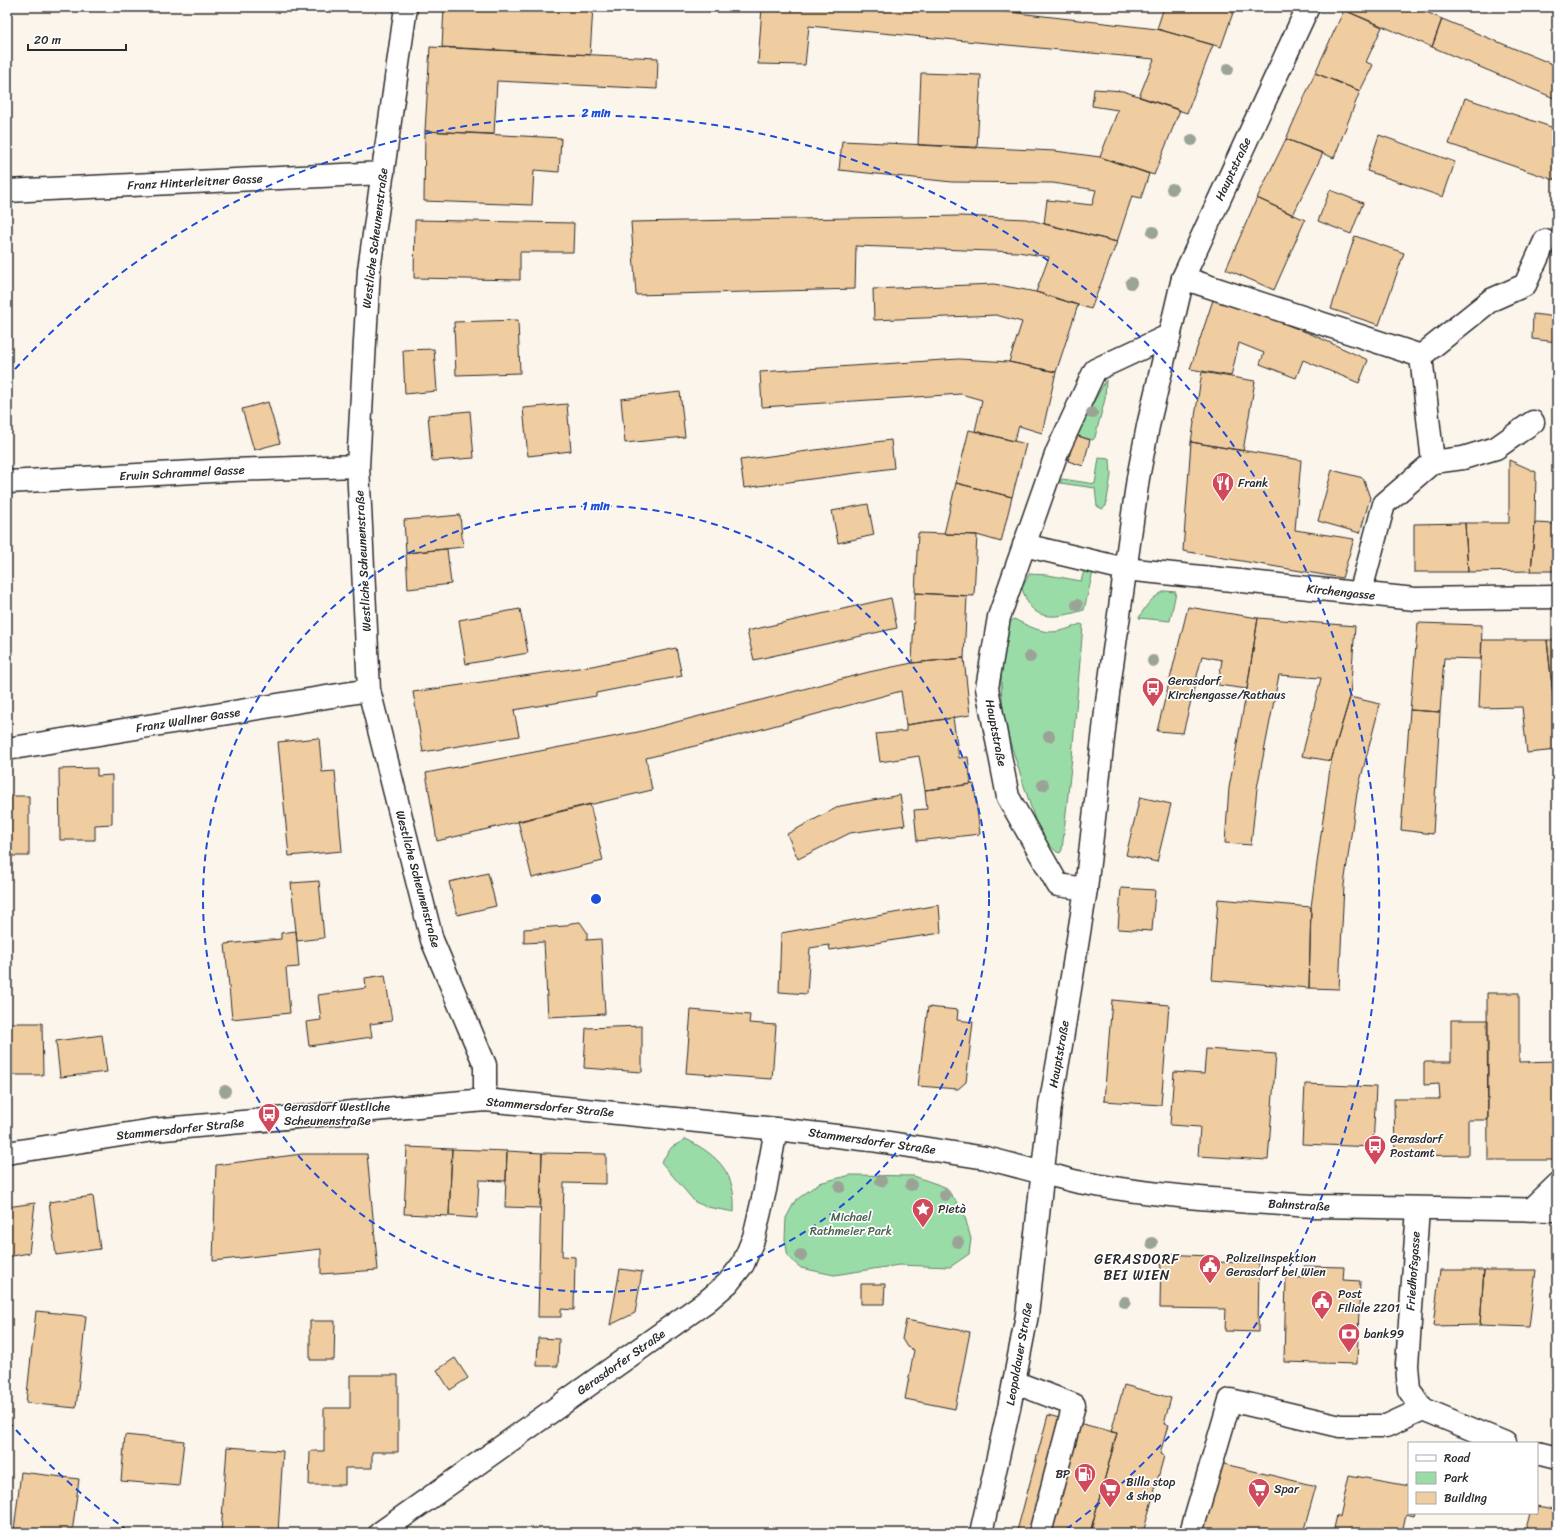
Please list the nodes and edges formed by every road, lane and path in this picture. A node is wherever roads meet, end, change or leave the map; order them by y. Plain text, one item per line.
1 (406, 7) edge
2 (1308, 7) edge
3 (383, 173) junction
4 (7, 191) edge
5 (1545, 241) dead end
6 (1183, 278) junction
7 (1170, 335) junction
8 (1421, 356) junction
9 (1533, 422) dead end
10 (1433, 462) junction
11 (358, 466) junction
12 (7, 482) edge
13 (1024, 545) junction
14 (1125, 569) junction
15 (1360, 594) junction
16 (1557, 597) edge
17 (369, 690) junction
18 (7, 749) edge
19 (1086, 889) junction
20 (485, 1100) junction
21 (776, 1129) junction
22 (7, 1153) edge
23 (1043, 1173) junction
24 (1557, 1185) edge
25 (1418, 1209) junction
26 (1531, 1210) junction
27 (1557, 1210) edge
28 (1014, 1382) junction
29 (1424, 1409) junction
30 (1503, 1442) edge
31 (1538, 1453) edge
32 (1557, 1458) edge
33 (380, 1533) edge
34 (981, 1533) edge
35 (1040, 1533) edge
36 (1192, 1533) edge

1 - 3 street, Westliche Scheunenstraße
2 - 6 street, Hauptstraße
3 - 4 street, Franz Hinterleitner Gasse
3 - 11 street, Westliche Scheunenstraße
5 - 8 street
6 - 7 street, Hauptstraße
6 - 8 street
7 - 13 street, Hauptstraße
7 - 14 street, Hauptstraße
8 - 10 street
9 - 10 street
10 - 15 street
11 - 12 street, Erwin Schrammel Gasse
11 - 17 street, Westliche Scheunenstraße
13 - 14 street
13 - 19 street, Hauptstraße
14 - 15 street, Kirchengasse
14 - 19 street, Hauptstraße
15 - 16 street, Kirchengasse
17 - 18 street, Franz Wallner Gasse
17 - 20 street, Westliche Scheunenstraße
19 - 23 street, Hauptstraße
20 - 21 street, Stammersdorfer Straße
20 - 22 street, Stammersdorfer Straße
21 - 23 street, Stammersdorfer Straße
21 - 33 street, Gerasdorfer Straße
23 - 25 street, Bahnstraße
23 - 28 street, Leopoldauer Straße
24 - 26 street
25 - 26 street, Bahnstraße
25 - 29 street, Friedhofsgasse
26 - 27 street, Bahnstraße
28 - 34 street, Leopoldauer Straße
28 - 35 street
29 - 30 street, Friedhofsgasse
29 - 36 street
31 - 32 street

